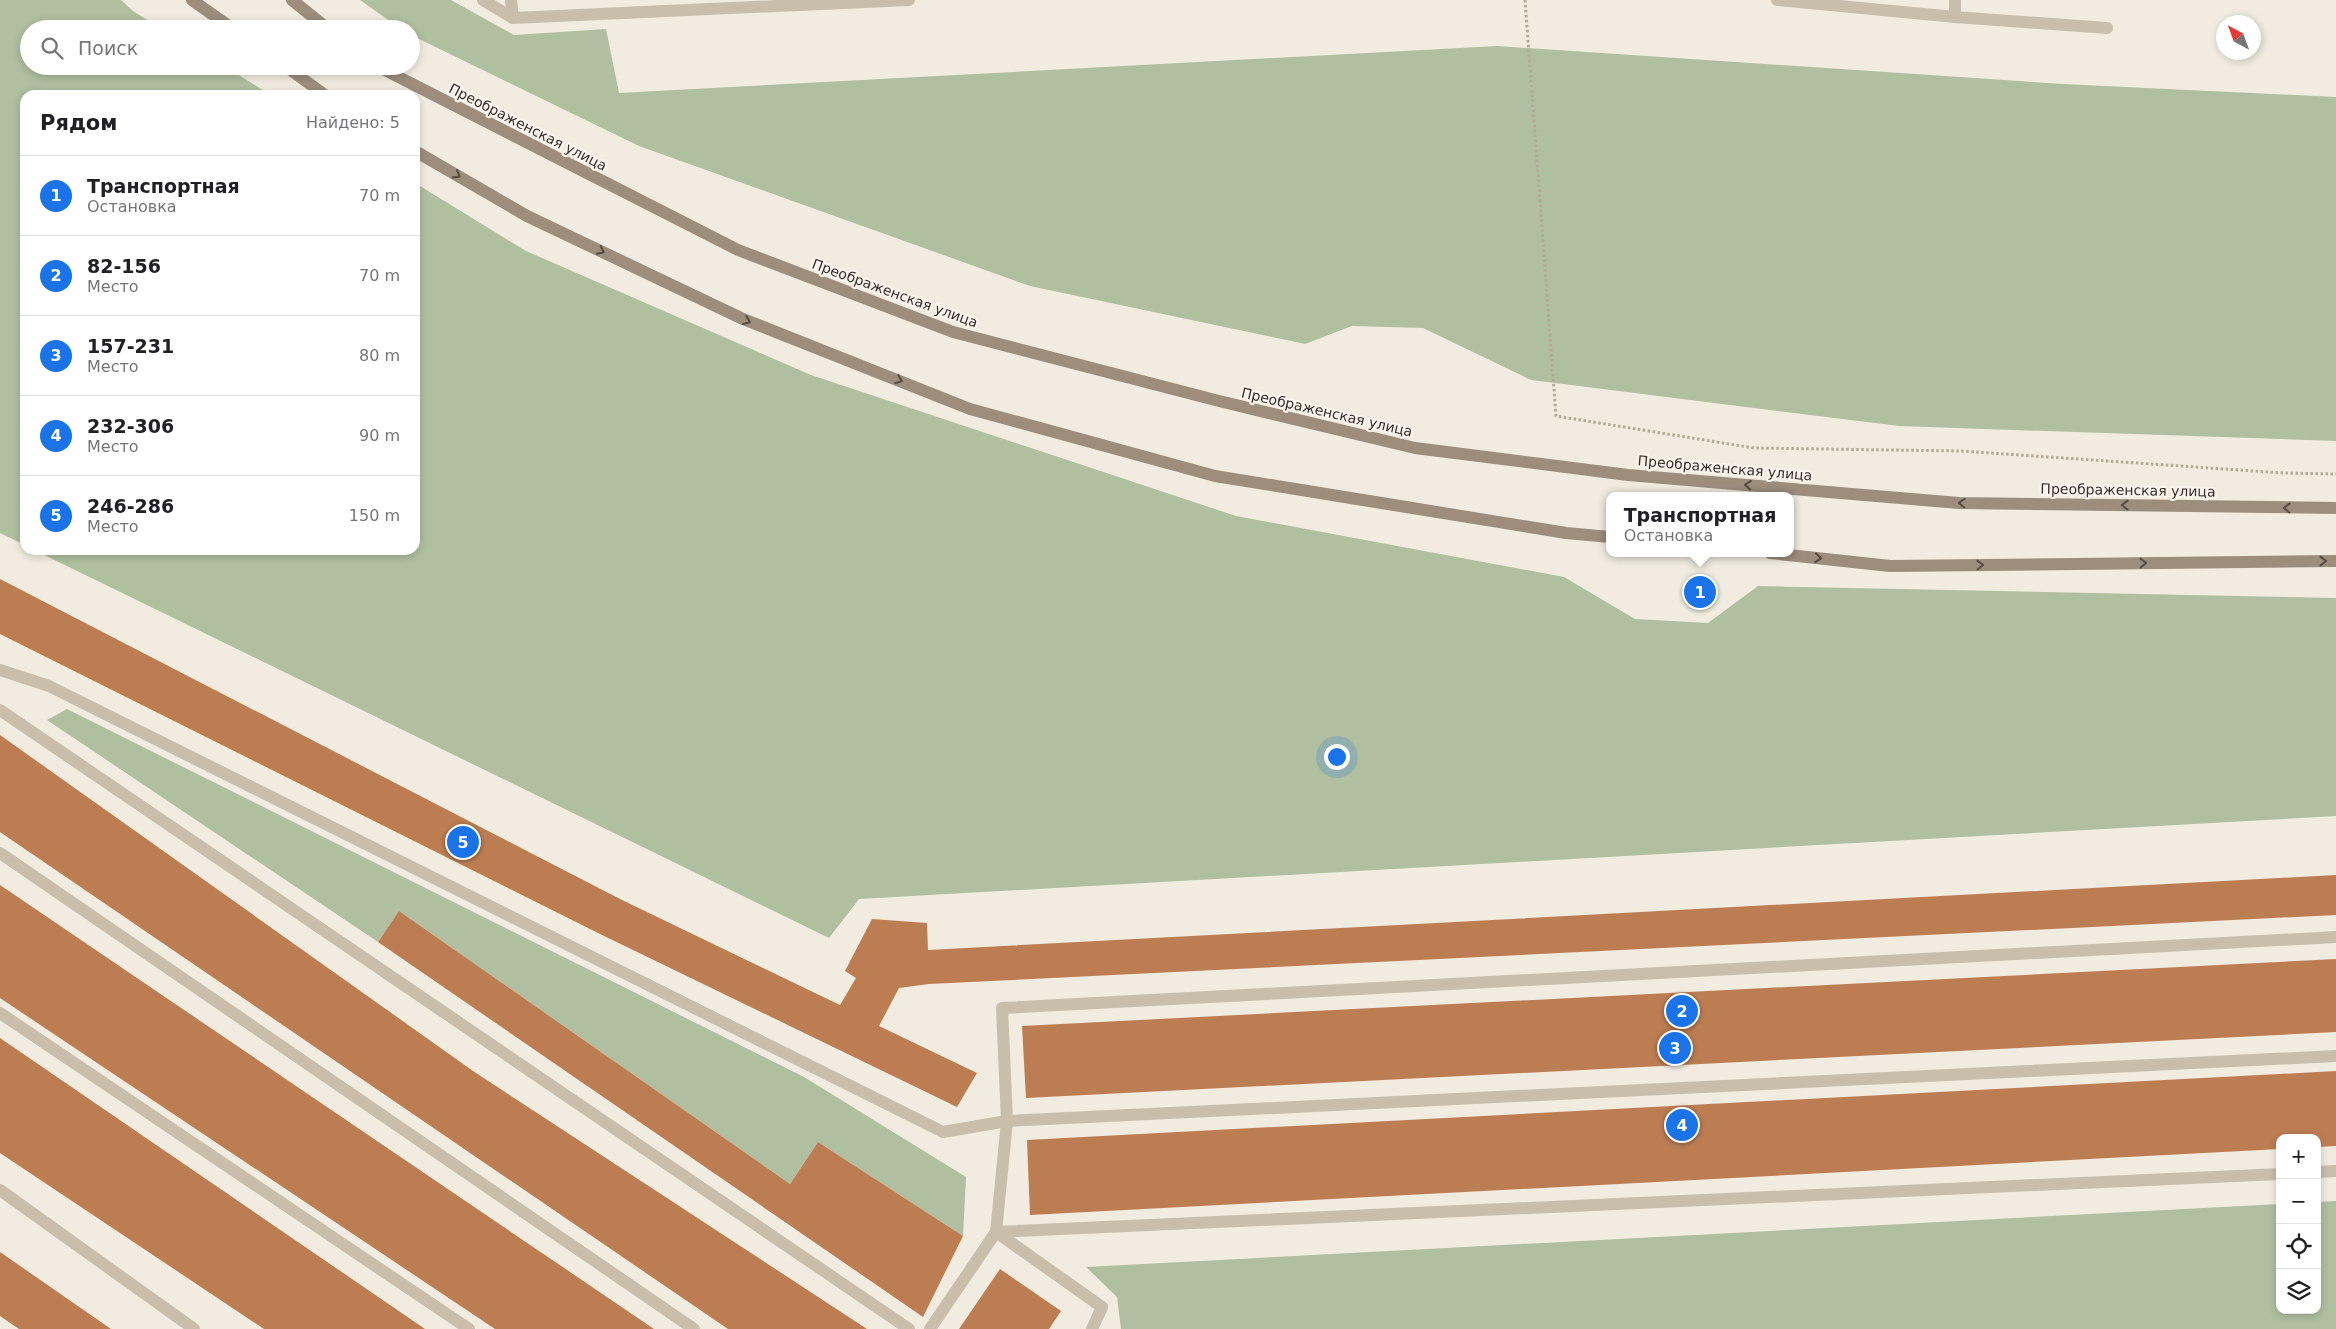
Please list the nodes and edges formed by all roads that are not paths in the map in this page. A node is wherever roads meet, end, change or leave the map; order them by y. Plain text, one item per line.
1 (192, 0) edge
2 (292, 0) edge
3 (484, 0) edge
4 (511, 0) edge
5 (909, 0) edge
6 (1777, 0) edge
7 (1956, 0) edge
8 (1792, 1) edge
9 (1955, 17) junction
10 (513, 18) junction
11 (220, 20) edge
12 (317, 20) edge
13 (2107, 28) dead end
14 (298, 75) edge
15 (395, 75) edge
16 (319, 90) edge
17 (420, 154) edge
18 (2336, 508) edge
19 (1606, 537) edge
20 (1794, 556) edge
21 (2336, 561) edge
22 (0, 670) edge
23 (0, 710) edge
24 (0, 853) edge
25 (2336, 937) edge
26 (0, 1012) edge
27 (2336, 1056) edge
28 (1007, 1121) junction
29 (2336, 1171) edge
30 (2321, 1172) edge
31 (2276, 1174) edge
32 (0, 1190) edge
33 (996, 1232) junction
34 (194, 1329) edge
35 (469, 1329) edge
36 (694, 1329) edge
37 (909, 1329) edge
38 (930, 1329) edge
39 (1092, 1329) edge

1 - 11 main road
2 - 12 main road
3 - 10 street
4 - 10 street
5 - 10 street
6 - 8 street
7 - 9 street
8 - 9 street
9 - 13 street
14 - 16 main road
18 -> 15 main road, Преображенская улица
17 -> 19 main road
20 -> 21 main road
22 - 28 street
23 - 37 street
24 - 36 street
25 - 28 street
26 - 35 street
27 - 28 street
28 - 33 street
29 - 30 street
31 - 33 street
32 - 34 street
33 - 38 street
33 - 39 street

